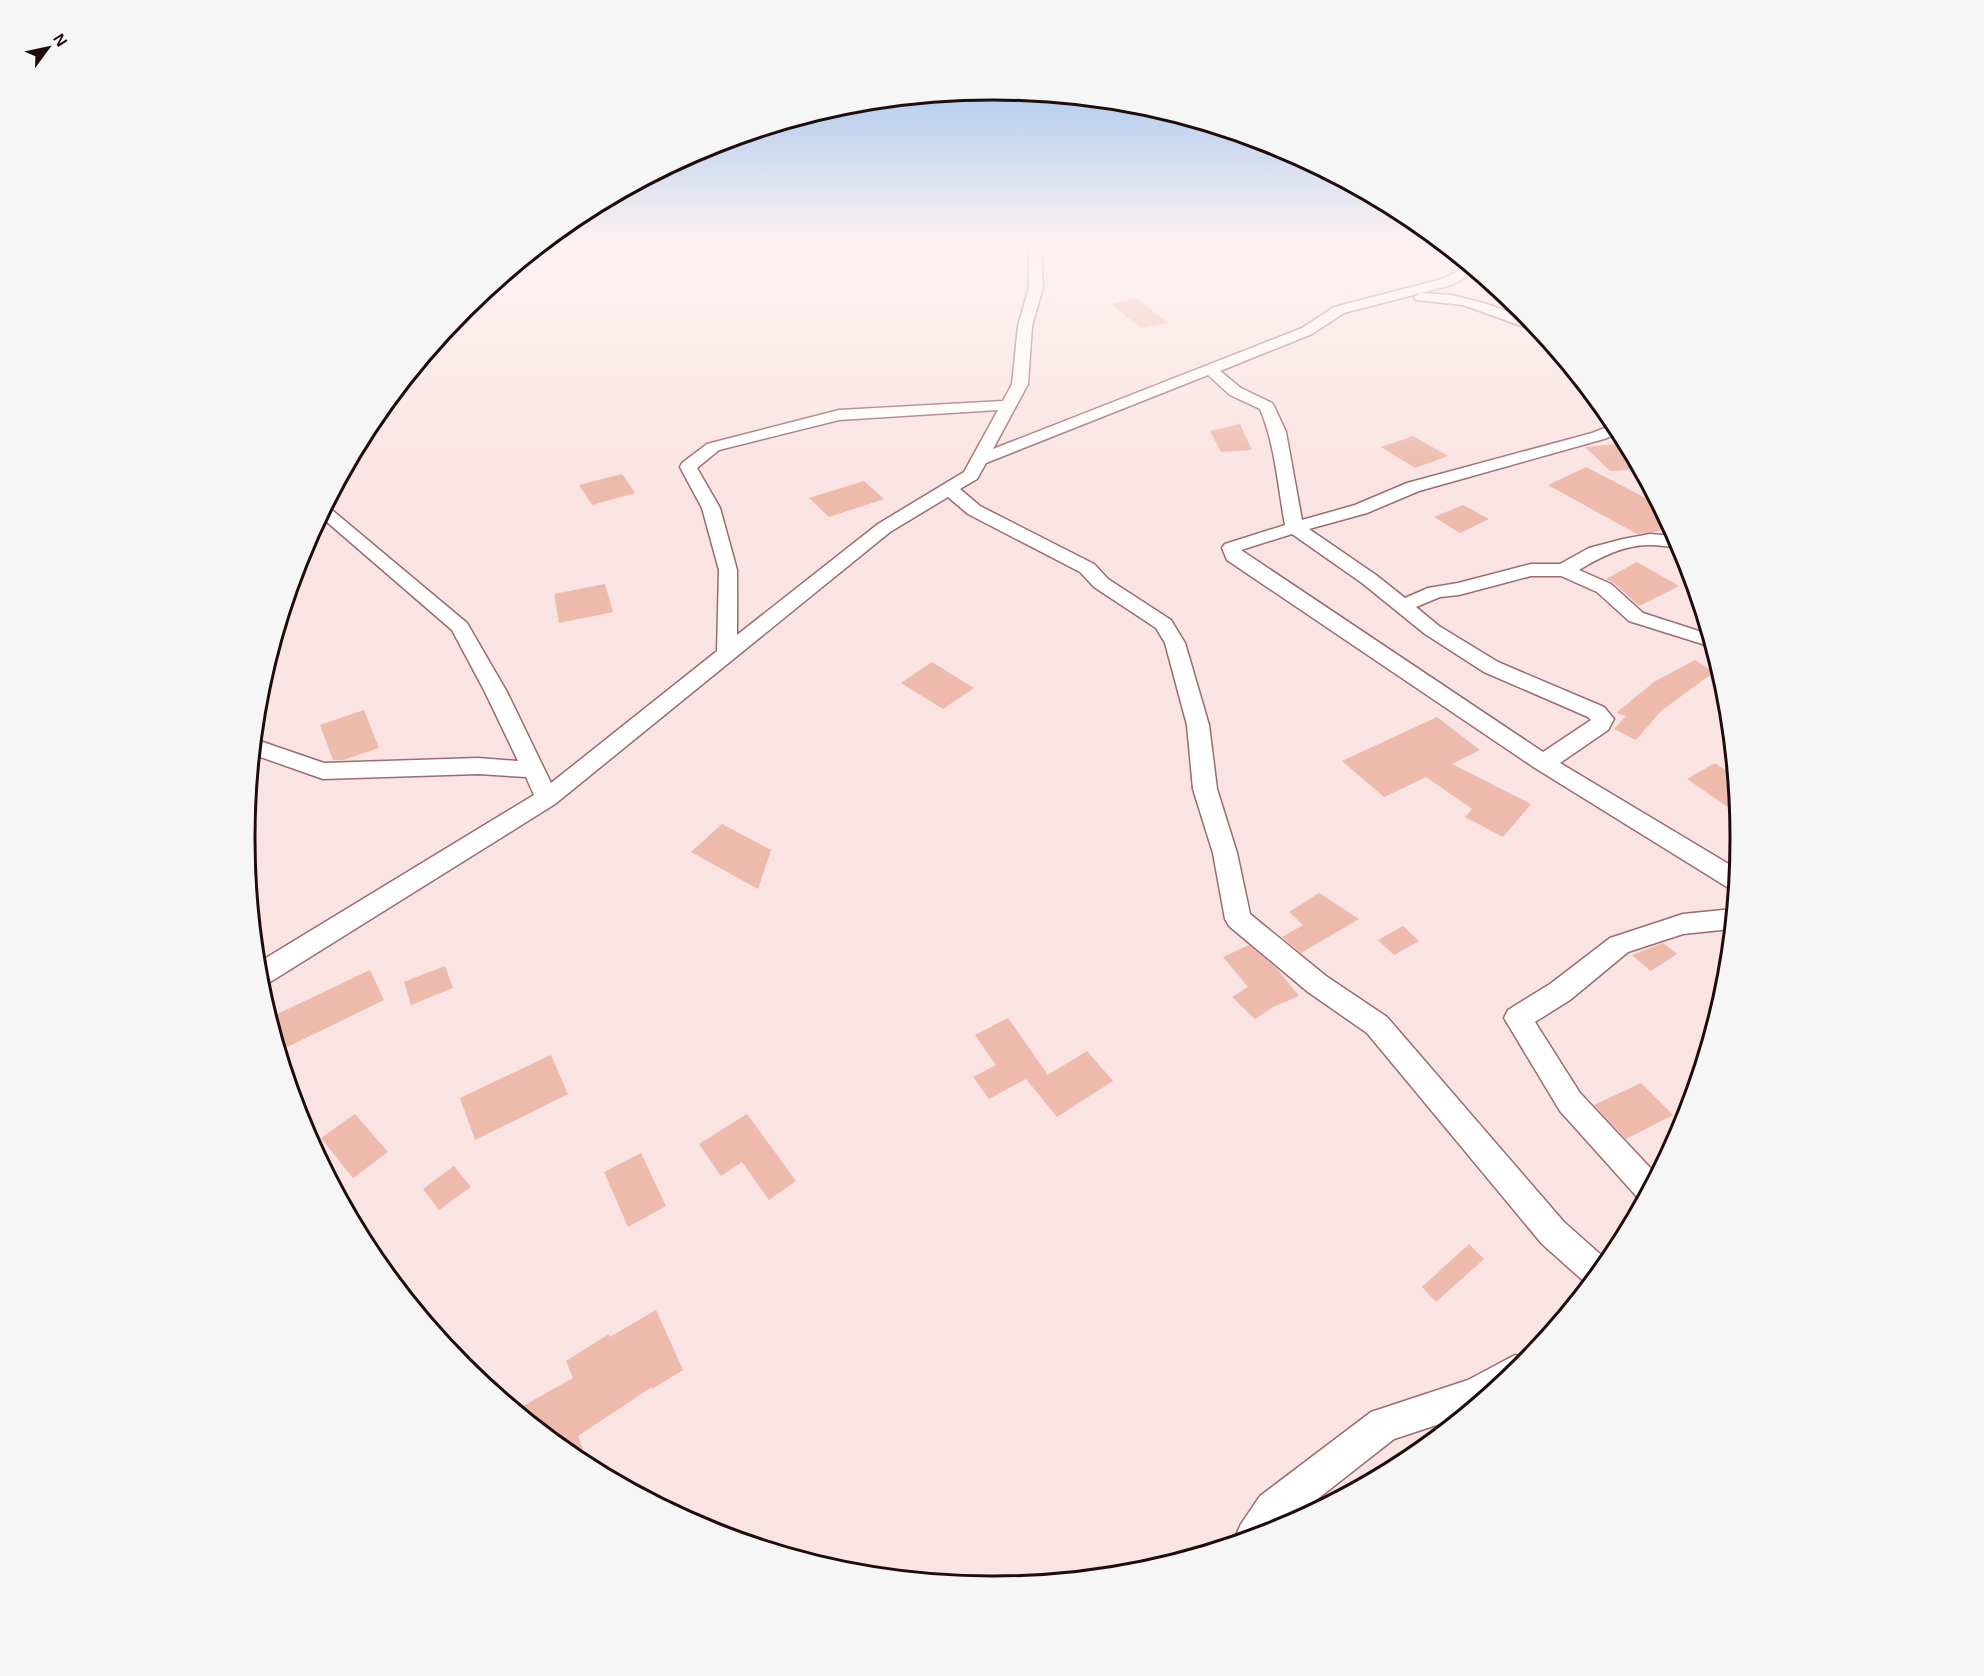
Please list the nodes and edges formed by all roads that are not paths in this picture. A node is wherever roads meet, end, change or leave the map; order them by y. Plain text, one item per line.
1 (1026, 324) edge
2 (1317, 324) edge
3 (1210, 369) junction
4 (1009, 405) junction
5 (1608, 432) edge
6 (979, 460) junction
7 (949, 489) junction
8 (329, 515) edge
9 (1295, 528) junction
10 (1666, 541) edge
11 (1564, 570) junction
12 (1400, 605) junction
13 (1701, 638) edge
14 (727, 652) junction
15 (260, 749) edge
16 (1543, 763) junction
17 (533, 770) junction
18 (547, 798) junction
19 (1728, 875) edge
20 (1724, 920) edge
21 (267, 970) edge
22 (1644, 1182) edge
23 (1591, 1267) edge
24 (1473, 1396) edge
25 (1264, 1523) edge

1 - 4 street
2 - 3 street
3 - 6 street
3 - 9 street
4 - 6 street
4 - 14 street
5 - 9 street
6 - 7 street
7 - 14 street
7 - 23 street
8 - 17 street
9 - 12 street
9 - 16 street
10 - 11 street
11 - 12 street
11 - 13 street
12 - 16 street
14 - 18 street
15 - 17 street
16 - 19 street
17 - 18 street
18 - 21 street
20 - 22 street
24 - 25 street

